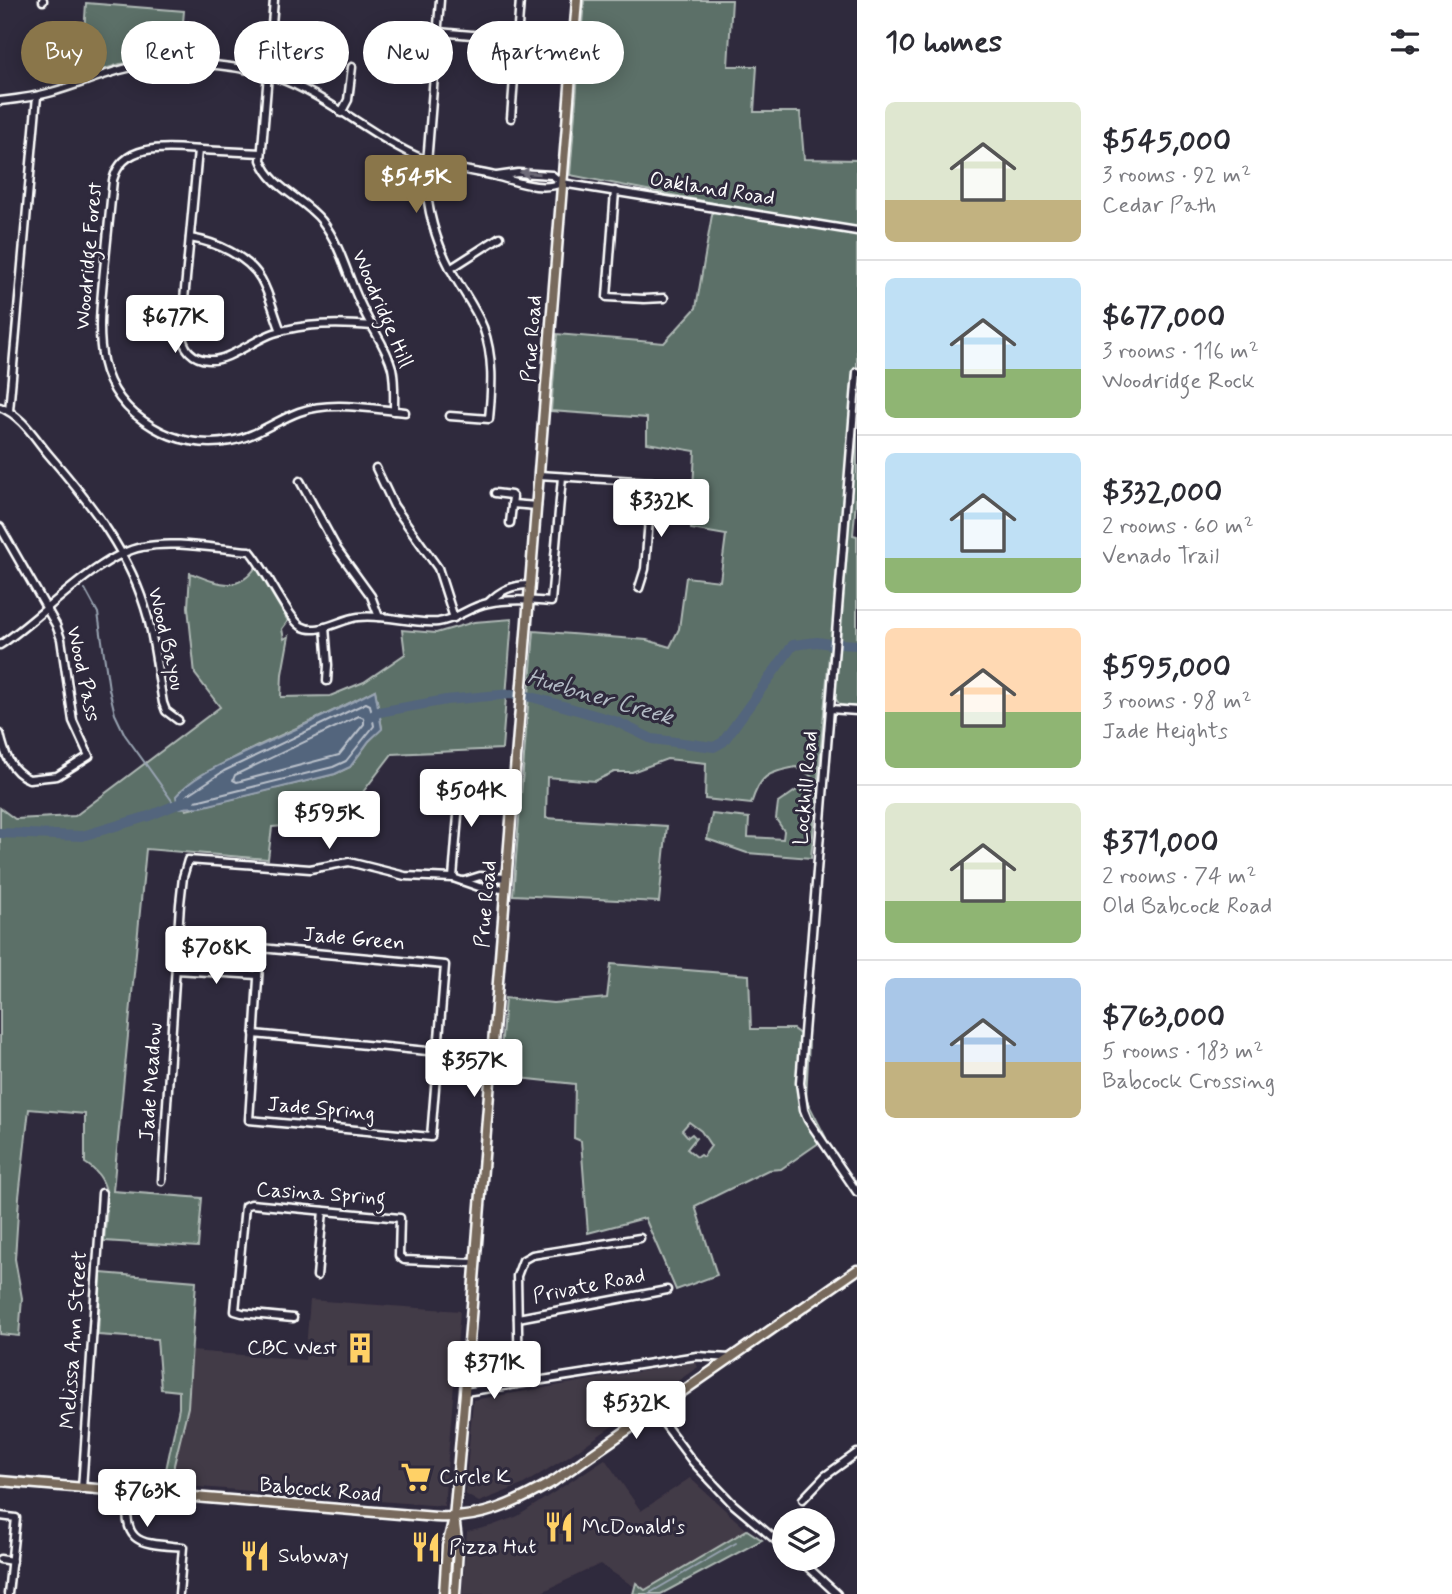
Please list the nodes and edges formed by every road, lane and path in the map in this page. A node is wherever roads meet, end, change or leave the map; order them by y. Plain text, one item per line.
1 (274, 0) edge
2 (439, 0) edge
3 (520, 0) edge
4 (577, 0) edge
5 (272, 21) edge
6 (438, 21) edge
7 (518, 21) edge
8 (352, 66) dead end
9 (234, 68) edge
10 (266, 84) edge
11 (289, 84) edge
12 (434, 84) edge
13 (514, 84) edge
14 (37, 96) junction
15 (0, 101) edge
16 (341, 113) junction
17 (511, 118) dead end
18 (198, 149) junction
19 (261, 153) junction
20 (428, 161) junction
21 (495, 176) junction
22 (562, 183) junction
23 (615, 191) junction
24 (857, 231) edge
25 (500, 237) dead end
26 (190, 238) junction
27 (450, 269) junction
28 (664, 298) dead end
29 (372, 326) junction
30 (281, 331) junction
31 (857, 372) edge
32 (0, 407) edge
33 (9, 411) junction
34 (394, 411) junction
35 (405, 412) dead end
36 (450, 416) dead end
37 (376, 468) dead end
38 (539, 475) junction
39 (562, 477) junction
40 (300, 481) dead end
41 (495, 493) dead end
42 (512, 504) junction
43 (537, 506) junction
44 (510, 523) dead end
45 (0, 527) edge
46 (208, 549) junction
47 (122, 554) junction
48 (208, 559) dead end
49 (530, 585) junction
50 (639, 588) dead end
51 (506, 589) junction
52 (509, 600) junction
53 (528, 600) junction
54 (489, 602) junction
55 (47, 610) junction
56 (379, 617) junction
57 (454, 618) junction
58 (325, 627) junction
59 (0, 645) edge
60 (327, 681) dead end
61 (830, 709) junction
62 (857, 711) edge
63 (178, 720) dead end
64 (0, 734) edge
65 (461, 777) dead end
66 (485, 877) junction
67 (453, 878) junction
68 (505, 878) junction
69 (464, 881) junction
70 (484, 888) junction
71 (504, 889) junction
72 (176, 970) junction
73 (258, 975) junction
74 (254, 1034) junction
75 (470, 1051) junction
76 (438, 1052) junction
77 (492, 1052) junction
78 (448, 1053) junction
79 (469, 1061) junction
80 (491, 1063) junction
81 (162, 1181) dead end
82 (857, 1192) edge
83 (102, 1193) dead end
84 (323, 1211) junction
85 (640, 1238) dead end
86 (475, 1263) junction
87 (857, 1270) edge
88 (317, 1276) dead end
89 (667, 1290) dead end
90 (293, 1318) dead end
91 (518, 1318) junction
92 (730, 1358) junction
93 (519, 1383) junction
94 (465, 1392) junction
95 (654, 1410) junction
96 (857, 1453) edge
97 (0, 1481) edge
98 (82, 1489) junction
99 (128, 1492) junction
100 (803, 1499) dead end
101 (0, 1516) edge
102 (454, 1518) junction
103 (772, 1537) edge
104 (0, 1559) edge
105 (12, 1561) junction
106 (812, 1571) edge
107 (9, 1594) edge
108 (179, 1594) edge
109 (444, 1594) edge
110 (455, 1594) edge
111 (838, 1594) edge

1 - 5 street
2 - 6 street
3 - 7 street
4 - 22 main road, Prue Road
8 - 16 street
9 - 14 street
10 - 19 street
11 - 16 street
12 - 20 street
13 - 17 street
14 - 15 street
14 - 33 street
16 - 20 street
18 - 19 street, Woodridge Forest
18 - 26 street
18 - 34 street, Woodridge Forest
19 - 29 street, Woodridge Hill
20 - 21 street
20 - 27 street
21 - 22 street
22 -> 21 street
22 - 23 street, Oakland Road
22 - 38 main road, Prue Road
23 - 24 street, Oakland Road
23 - 28 street
25 - 27 street
26 - 30 street
26 - 30 street
27 - 36 street
29 - 30 street
29 - 34 street, Woodridge Hill
31 - 61 street, Lockhill Road
32 - 33 street, Wood Bayou
33 - 47 street, Wood Bayou
34 - 35 street, Woodridge Forest
37 - 57 street
38 - 39 street
38 - 43 main road, Prue Road
39 - 50 street
39 - 53 street
40 - 56 street
41 - 42 street
42 - 43 street
42 - 44 street
43 - 49 main road, Prue Road
45 - 55 street, Wood Pass
46 - 47 street
46 - 48 street
46 - 58 street
47 - 55 street
47 - 63 street, Wood Bayou
49 - 51 street
49 - 53 main road, Prue Road
51 - 52 street
51 - 54 street
52 - 53 street
52 - 54 street
53 - 68 main road, Prue Road
54 - 57 street
55 - 59 street
55 - 64 street, Wood Pass
56 - 57 street
56 - 58 street
58 - 60 street
61 - 62 street
61 - 82 street, Lockhill Road
65 - 67 street
66 - 68 street
66 - 69 street
66 - 70 street
67 - 69 street
67 - 72 street, Jade Meadow
68 - 71 main road, Prue Road
69 - 70 street
70 - 71 street
71 - 77 main road, Prue Road
72 - 73 street
72 - 81 street, Jade Meadow
73 - 74 street
73 - 76 street, Jade Green
74 - 76 street
74 - 76 street, Jade Spring
75 - 77 street
75 - 78 street
75 - 79 street
76 - 78 street
77 - 80 main road, Prue Road
78 - 79 street
79 - 80 street
80 - 86 main road, Prue Road
83 - 98 street, Melissa Ann Street
84 - 86 street, Casina Spring
84 - 88 street
84 - 90 street, Casina Spring
85 - 91 street
86 - 94 main road, Prue Road
87 - 92 main road, Babcock Road
89 - 91 street, Private Road
91 - 93 street
92 - 93 street
92 - 95 main road, Babcock Road
93 - 94 street
94 - 102 main road, Prue Road
95 - 102 main road, Babcock Road
95 - 103 street
96 - 100 street
97 - 98 main road, Babcock Road
98 - 99 main road, Babcock Road
99 - 102 main road, Babcock Road
99 - 108 street
101 - 105 street
102 - 109 main road, Prue Road
102 - 110 main road, Prue Road
104 - 105 street
105 - 107 street
106 - 111 street

